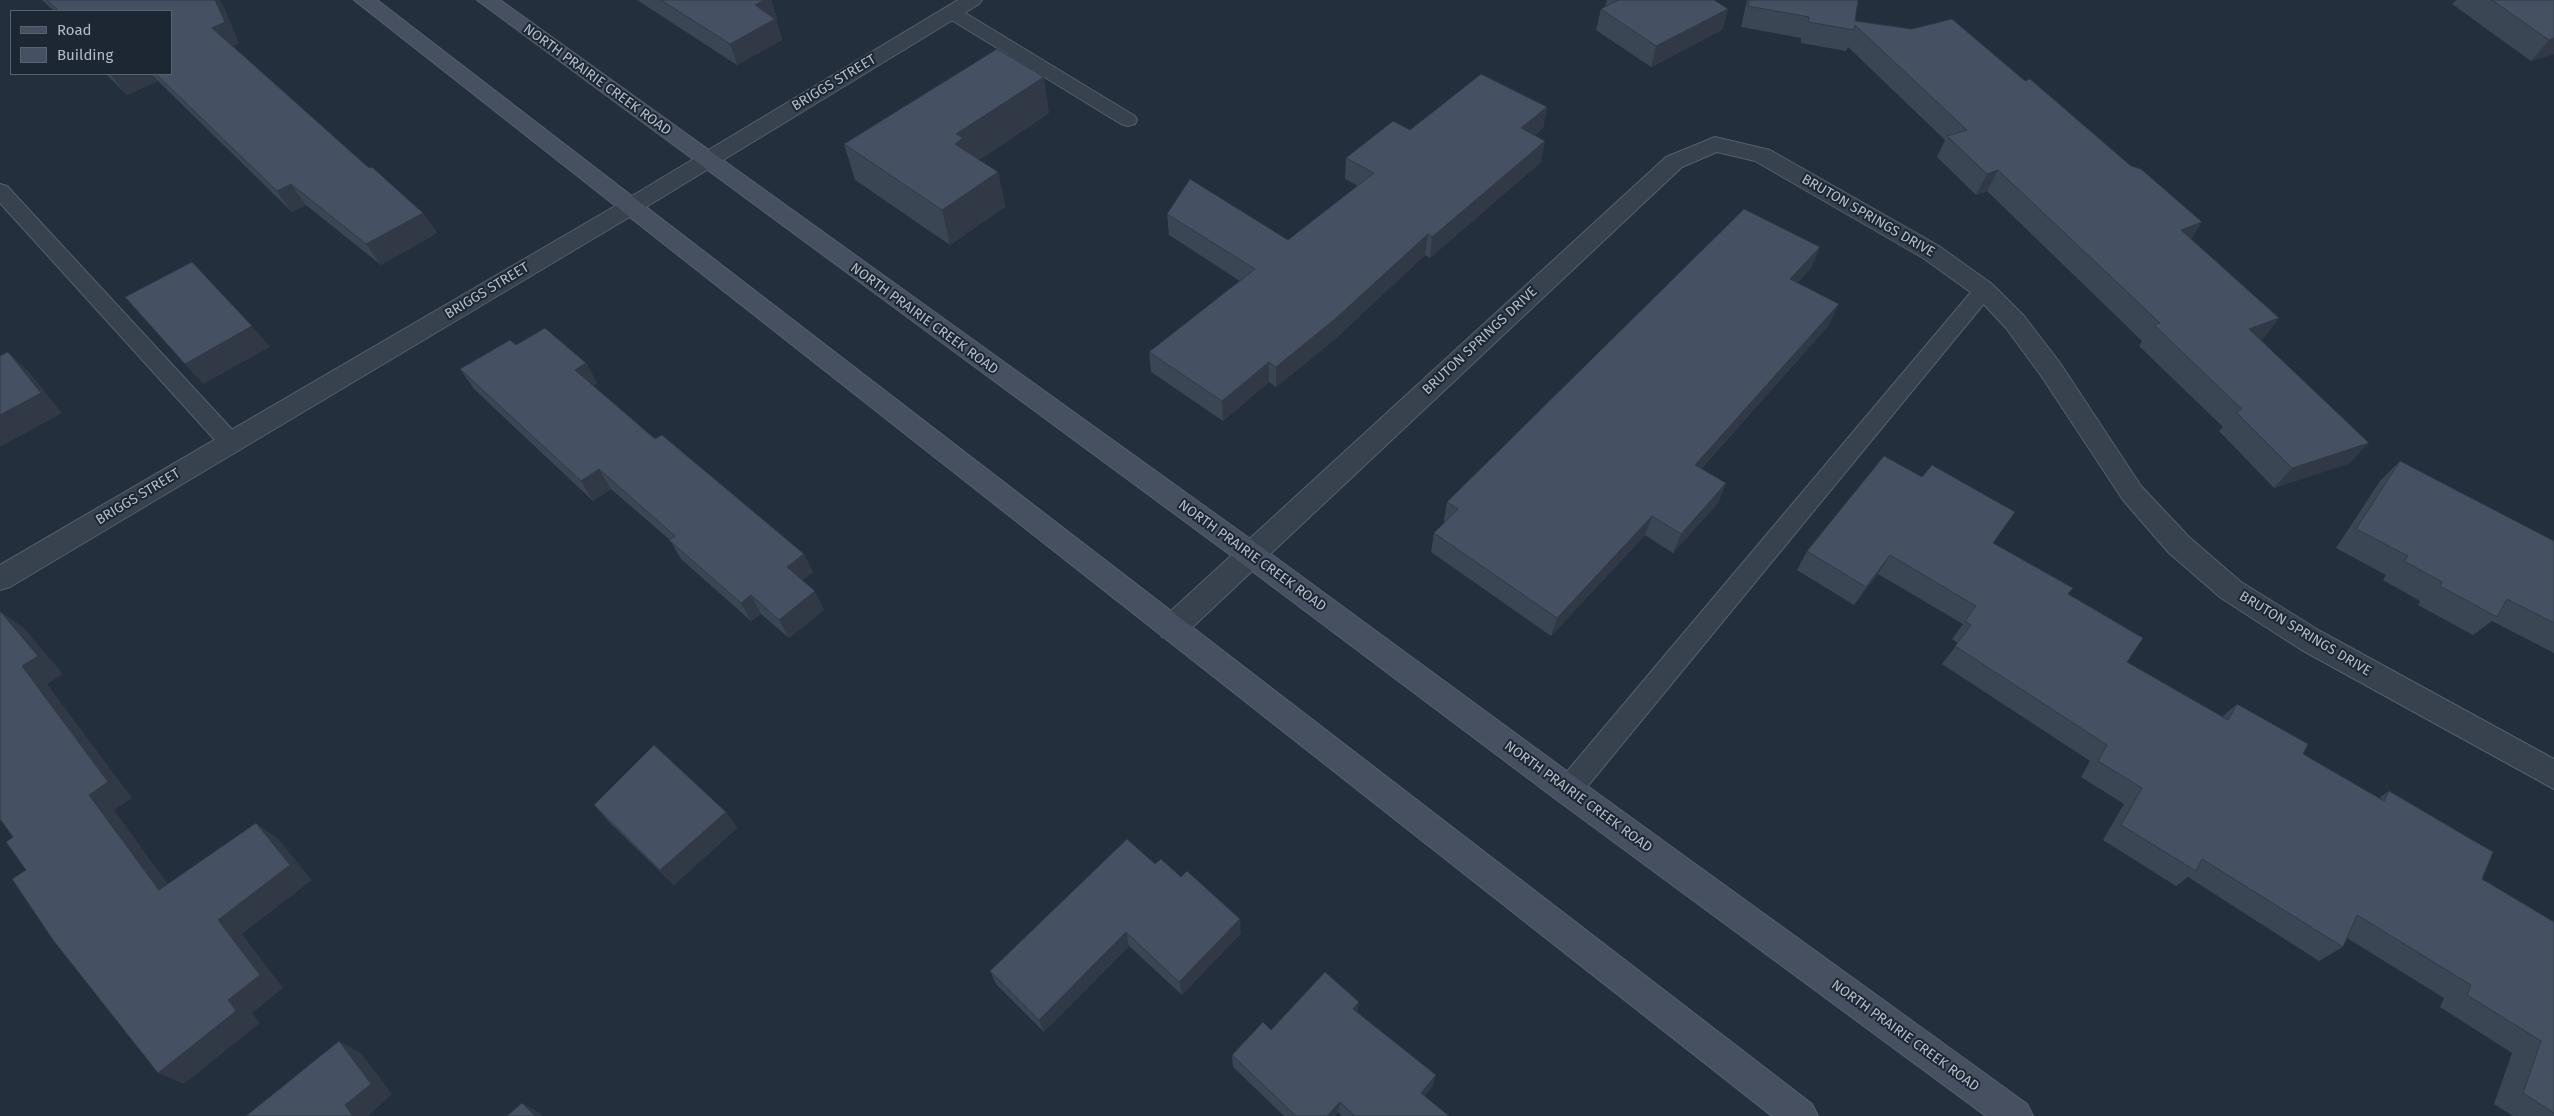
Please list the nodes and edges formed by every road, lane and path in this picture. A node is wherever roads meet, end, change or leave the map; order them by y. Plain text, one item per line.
1 (364, 0) edge
2 (486, 0) edge
3 (972, 0) edge
4 (951, 12) junction
5 (1128, 120) dead end
6 (707, 161) junction
7 (0, 191) edge
8 (630, 207) junction
9 (1984, 290) junction
10 (231, 442) junction
11 (1250, 554) junction
12 (0, 579) edge
13 (1172, 628) junction
14 (2554, 774) edge
15 (1568, 790) junction
16 (1800, 1116) edge
17 (2015, 1116) edge

1 - 8 main road
2 - 6 main road, NORTH PRAIRIE CREEK ROAD
3 - 4 street, BRIGGS STREET
4 - 5 lane
4 - 6 street, BRIGGS STREET
6 - 8 street, BRIGGS STREET
6 - 11 main road, NORTH PRAIRIE CREEK ROAD
7 - 10 lane
8 - 10 street, BRIGGS STREET
8 - 13 main road
9 - 11 street, BRUTON SPRINGS DRIVE
9 - 14 street, BRUTON SPRINGS DRIVE
9 - 15 lane
10 - 12 street, BRIGGS STREET
11 - 13 street, BRUTON SPRINGS DRIVE
11 - 15 main road, NORTH PRAIRIE CREEK ROAD
13 - 16 main road
15 - 17 main road, NORTH PRAIRIE CREEK ROAD

